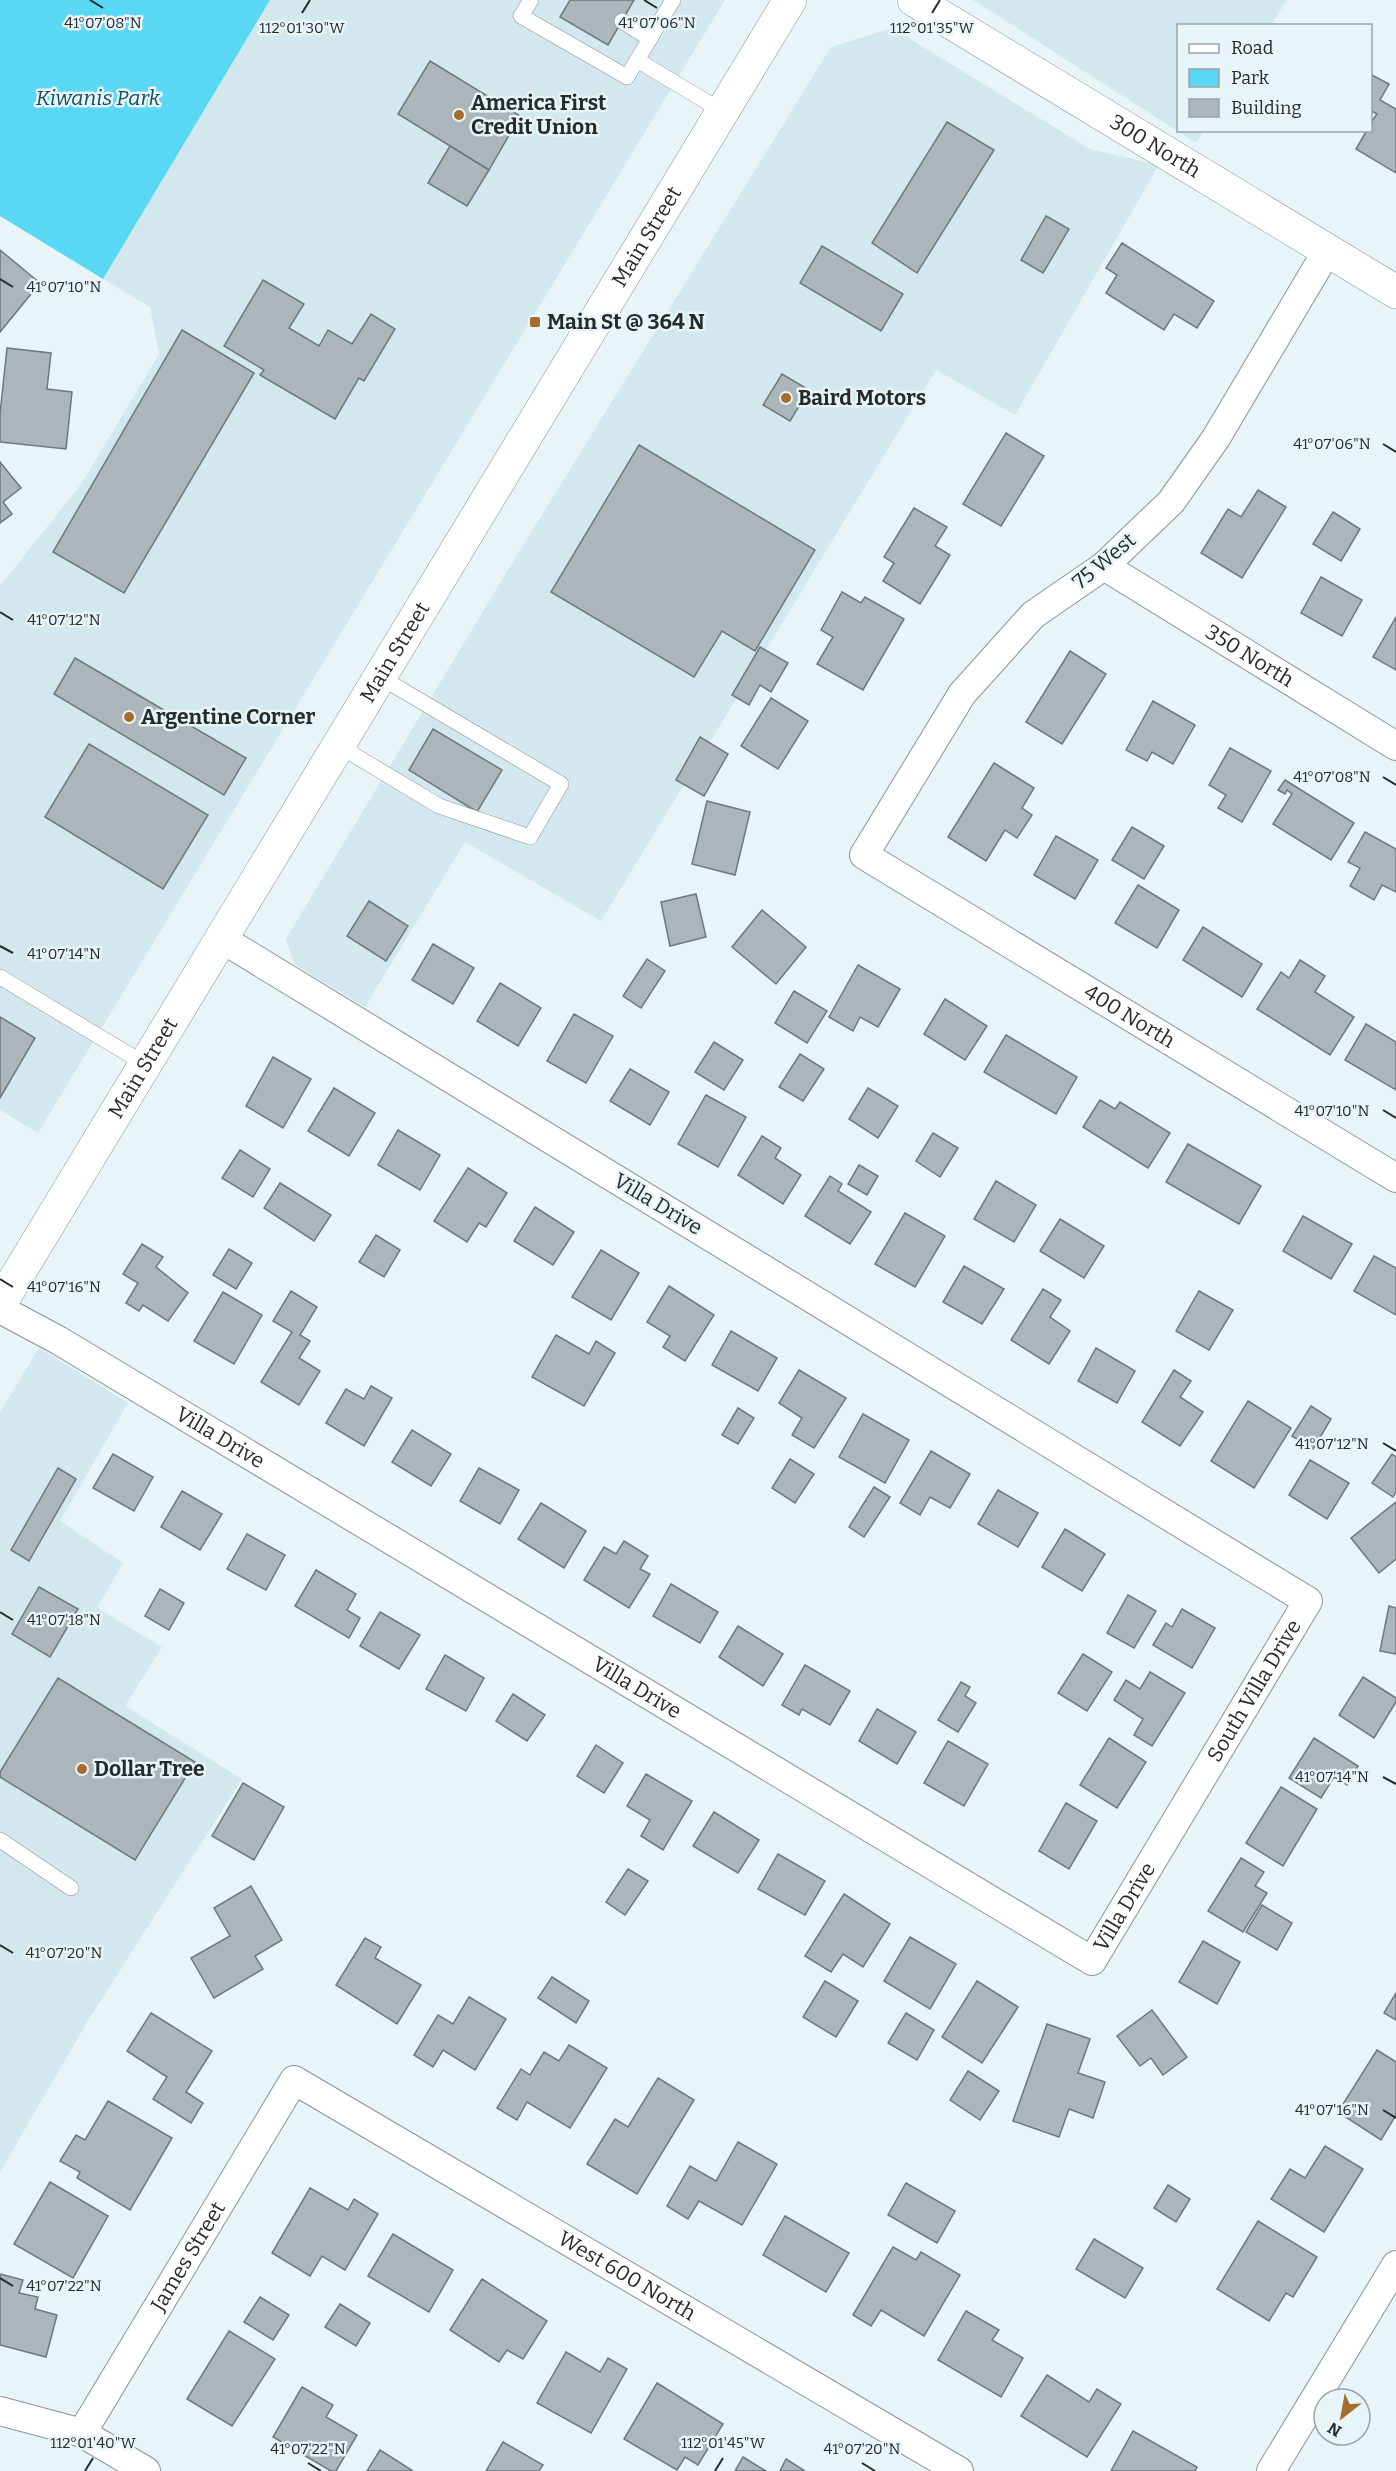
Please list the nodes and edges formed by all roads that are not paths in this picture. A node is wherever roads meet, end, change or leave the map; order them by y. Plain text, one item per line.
1 (531, 0) edge
2 (790, 0) edge
3 (914, 0) edge
4 (671, 1) edge
5 (621, 21) dead end
6 (650, 39) junction
7 (637, 60) junction
8 (722, 111) junction
9 (1327, 251) junction
10 (1396, 292) edge
11 (1104, 566) junction
12 (380, 677) junction
13 (339, 746) junction
14 (1396, 746) edge
15 (864, 855) joint
16 (222, 939) junction
17 (0, 977) edge
18 (145, 1064) junction
19 (1396, 1178) edge
20 (0, 1304) edge
21 (0, 1309) edge
22 (1308, 1601) joint
23 (1200, 1781) joint
24 (0, 1840) edge
25 (71, 1888) dead end
26 (294, 2080) joint
27 (1396, 2265) edge
28 (0, 2411) edge
29 (82, 2433) junction
30 (146, 2471) edge
31 (959, 2471) edge
32 (1271, 2471) edge

1 - 7 lane
2 - 8 main road, Main Street
3 - 9 main road, 300 North
4 - 6 lane
5 - 6 lane
6 - 7 lane
7 - 8 lane
8 - 12 main road, Main Street
9 - 10 main road, 300 North
9 - 11 street, 75 West
11 - 14 street, 350 North
11 - 15 street, 75 West
12 - 13 main road, Main Street
12 - 13 lane
13 - 16 main road, Main Street
15 - 19 street, 400 North
16 - 18 main road, Main Street
16 - 22 street, Villa Drive
17 - 18 lane
18 - 20 main road, Main Street
21 - 23 street, Villa Drive
22 - 23 street, South Villa Drive
24 - 25 lane
26 - 29 street, James Street
26 - 31 street, West 600 North
27 - 32 street
28 - 29 street
29 - 30 street

